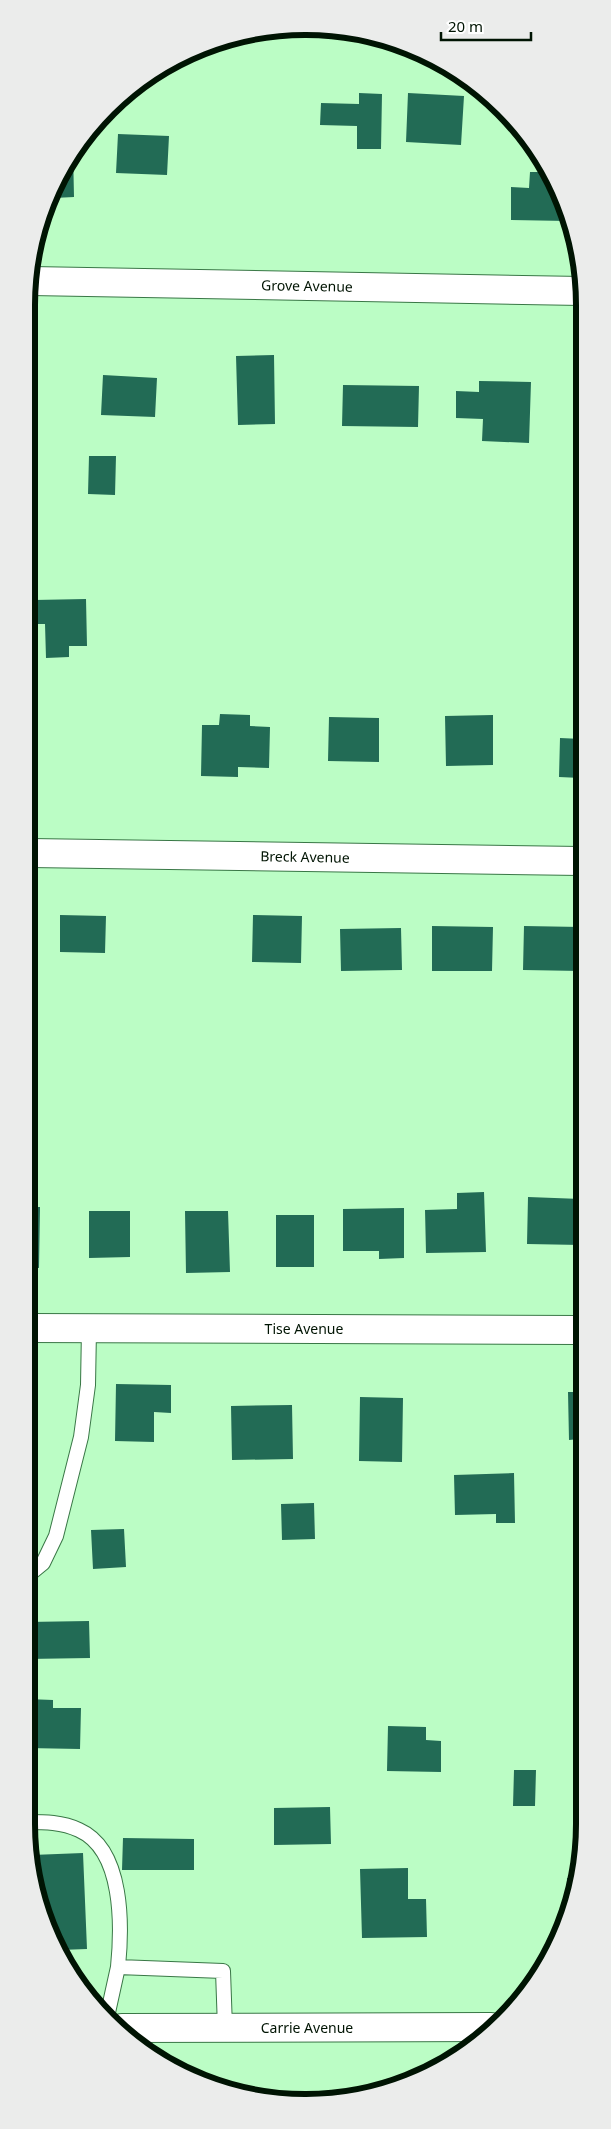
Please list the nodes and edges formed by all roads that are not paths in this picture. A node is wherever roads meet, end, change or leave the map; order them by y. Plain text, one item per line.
1 (36, 281) edge
2 (575, 291) edge
3 (35, 853) edge
4 (576, 861) edge
5 (35, 1328) edge
6 (89, 1329) junction
7 (576, 1330) edge
8 (35, 1570) edge
9 (35, 1822) edge
10 (118, 1967) junction
11 (109, 2009) edge
12 (484, 2027) edge
13 (128, 2028) edge
14 (225, 2028) junction

1 - 2 street, Grove Avenue
3 - 4 street, Breck Avenue
5 - 6 street, Tise Avenue
6 - 7 street, Tise Avenue
6 - 8 lane
9 - 10 lane
10 - 11 lane
10 - 14 lane
12 - 14 street, Carrie Avenue
13 - 14 street, Carrie Avenue

